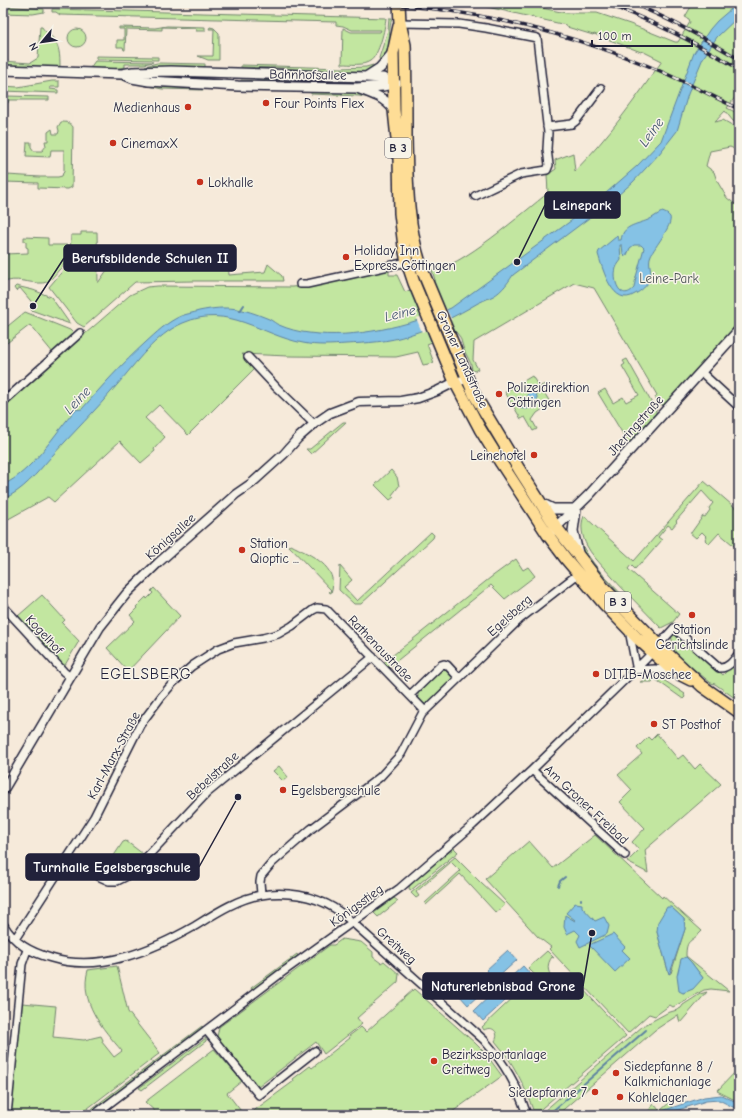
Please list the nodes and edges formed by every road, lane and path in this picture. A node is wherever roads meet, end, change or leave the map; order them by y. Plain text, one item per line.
1 (399, 3) edge
2 (400, 23) junction
3 (393, 53) junction
4 (3, 70) edge
5 (14, 71) junction
6 (223, 73) junction
7 (122, 74) junction
8 (3, 76) edge
9 (366, 77) junction
10 (394, 83) junction
11 (406, 83) junction
12 (222, 85) junction
13 (357, 88) junction
14 (601, 88) dead end
15 (394, 110) junction
16 (547, 127) junction
17 (474, 196) dead end
18 (407, 262) junction
19 (300, 284) dead end
20 (739, 330) edge
21 (80, 333) dead end
22 (248, 357) dead end
23 (701, 372) junction
24 (467, 379) junction
25 (455, 382) junction
26 (3, 402) edge
27 (739, 407) edge
28 (314, 424) junction
29 (540, 502) junction
30 (576, 509) junction
31 (556, 527) junction
32 (548, 535) junction
33 (579, 558) junction
34 (578, 574) junction
35 (3, 606) edge
36 (317, 608) joint
37 (629, 630) junction
38 (655, 648) junction
39 (739, 654) edge
40 (373, 657) junction
41 (635, 668) junction
42 (673, 671) junction
43 (70, 677) junction
44 (459, 678) junction
45 (702, 686) junction
46 (410, 696) junction
47 (425, 711) junction
48 (739, 712) edge
49 (532, 770) junction
50 (3, 791) edge
51 (625, 855) dead end
52 (68, 857) junction
53 (261, 894) junction
54 (353, 923) junction
55 (3, 924) edge
56 (15, 939) junction
57 (27, 950) junction
58 (206, 1030) junction
59 (315, 1051) dead end
60 (7, 1115) edge
61 (94, 1115) edge
62 (527, 1115) edge

1 - 2 main road, Groner Landstraße / B 3
2 - 3 main road, Groner Landstraße / B 3
2 - 11 main road, Groner Landstraße / B 3
2 - 16 street
3 - 9 main road
3 - 10 main road, Groner Landstraße / B 3
4 - 5 main road, Bahnhofsallee
5 - 7 main road, Bahnhofsallee
5 - 8 main road
6 - 7 main road, Bahnhofsallee
6 - 9 main road, Bahnhofsallee
6 - 12 main road
7 - 12 main road, Bahnhofsallee
9 - 10 main road, Bahnhofsallee
10 - 11 main road, Bahnhofsallee
10 - 13 main road, Bahnhofsallee
10 - 15 main road, Groner Landstraße / B 3
11 - 24 main road, Groner Landstraße / B 3
12 - 13 main road, Bahnhofsallee
13 - 15 main road
14 - 16 street
15 - 18 main road, Groner Landstraße / B 3
16 - 17 street
18 - 19 street
18 - 25 main road, Groner Landstraße / B 3
20 - 23 main road, Jheringstraße
21 - 26 street
22 - 28 street
23 - 27 street
23 - 30 main road, Jheringstraße
24 - 25 street, Königsallee
24 - 29 main road, Groner Landstraße / B 3
25 - 28 street, Königsallee
25 - 32 main road, Groner Landstraße / B 3
28 - 43 street, Königsallee
29 - 30 main road
29 - 31 main road, Groner Landstraße / B 3
30 - 31 main road, Jheringstraße
30 - 33 main road
31 - 32 main road, Jheringstraße
31 - 33 main road, Groner Landstraße / B 3
32 - 34 main road, Groner Landstraße / B 3
33 - 38 main road, Groner Landstraße / B 3
34 - 37 main road, Groner Landstraße / B 3
34 - 44 street, Egelsberg
35 - 43 street, Kogelhof
36 - 40 street, Rathenaustraße
36 - 52 street, Karl-Marx-Straße
37 - 38 main road, Groner Landstraße / B 3
37 - 41 street
38 - 39 street, Königsstieg
38 - 41 street, Königsstieg
38 - 42 main road, B 3
38 - 45 main road, B 3
40 - 46 street, Rathenaustraße
40 - 52 street, Bebelstraße
41 - 42 street
41 - 49 street, Königsstieg
42 - 45 main road, B 3
43 - 50 street, Königsallee
44 - 46 street
44 - 47 street, Egelsberg
45 - 48 main road, B 3
46 - 47 street, Rathenaustraße
47 - 53 street, Egelsberg
49 - 51 street, Am Groner Freibad
49 - 54 street, Königsstieg
52 - 56 street, Karl-Marx-Straße
53 - 54 street, Greitweg
53 - 57 street, Greitweg
54 - 58 street, Königsstieg
54 - 62 street, Greitweg
55 - 56 street
56 - 57 street
57 - 60 street
58 - 59 street
58 - 61 street, Königsstieg

